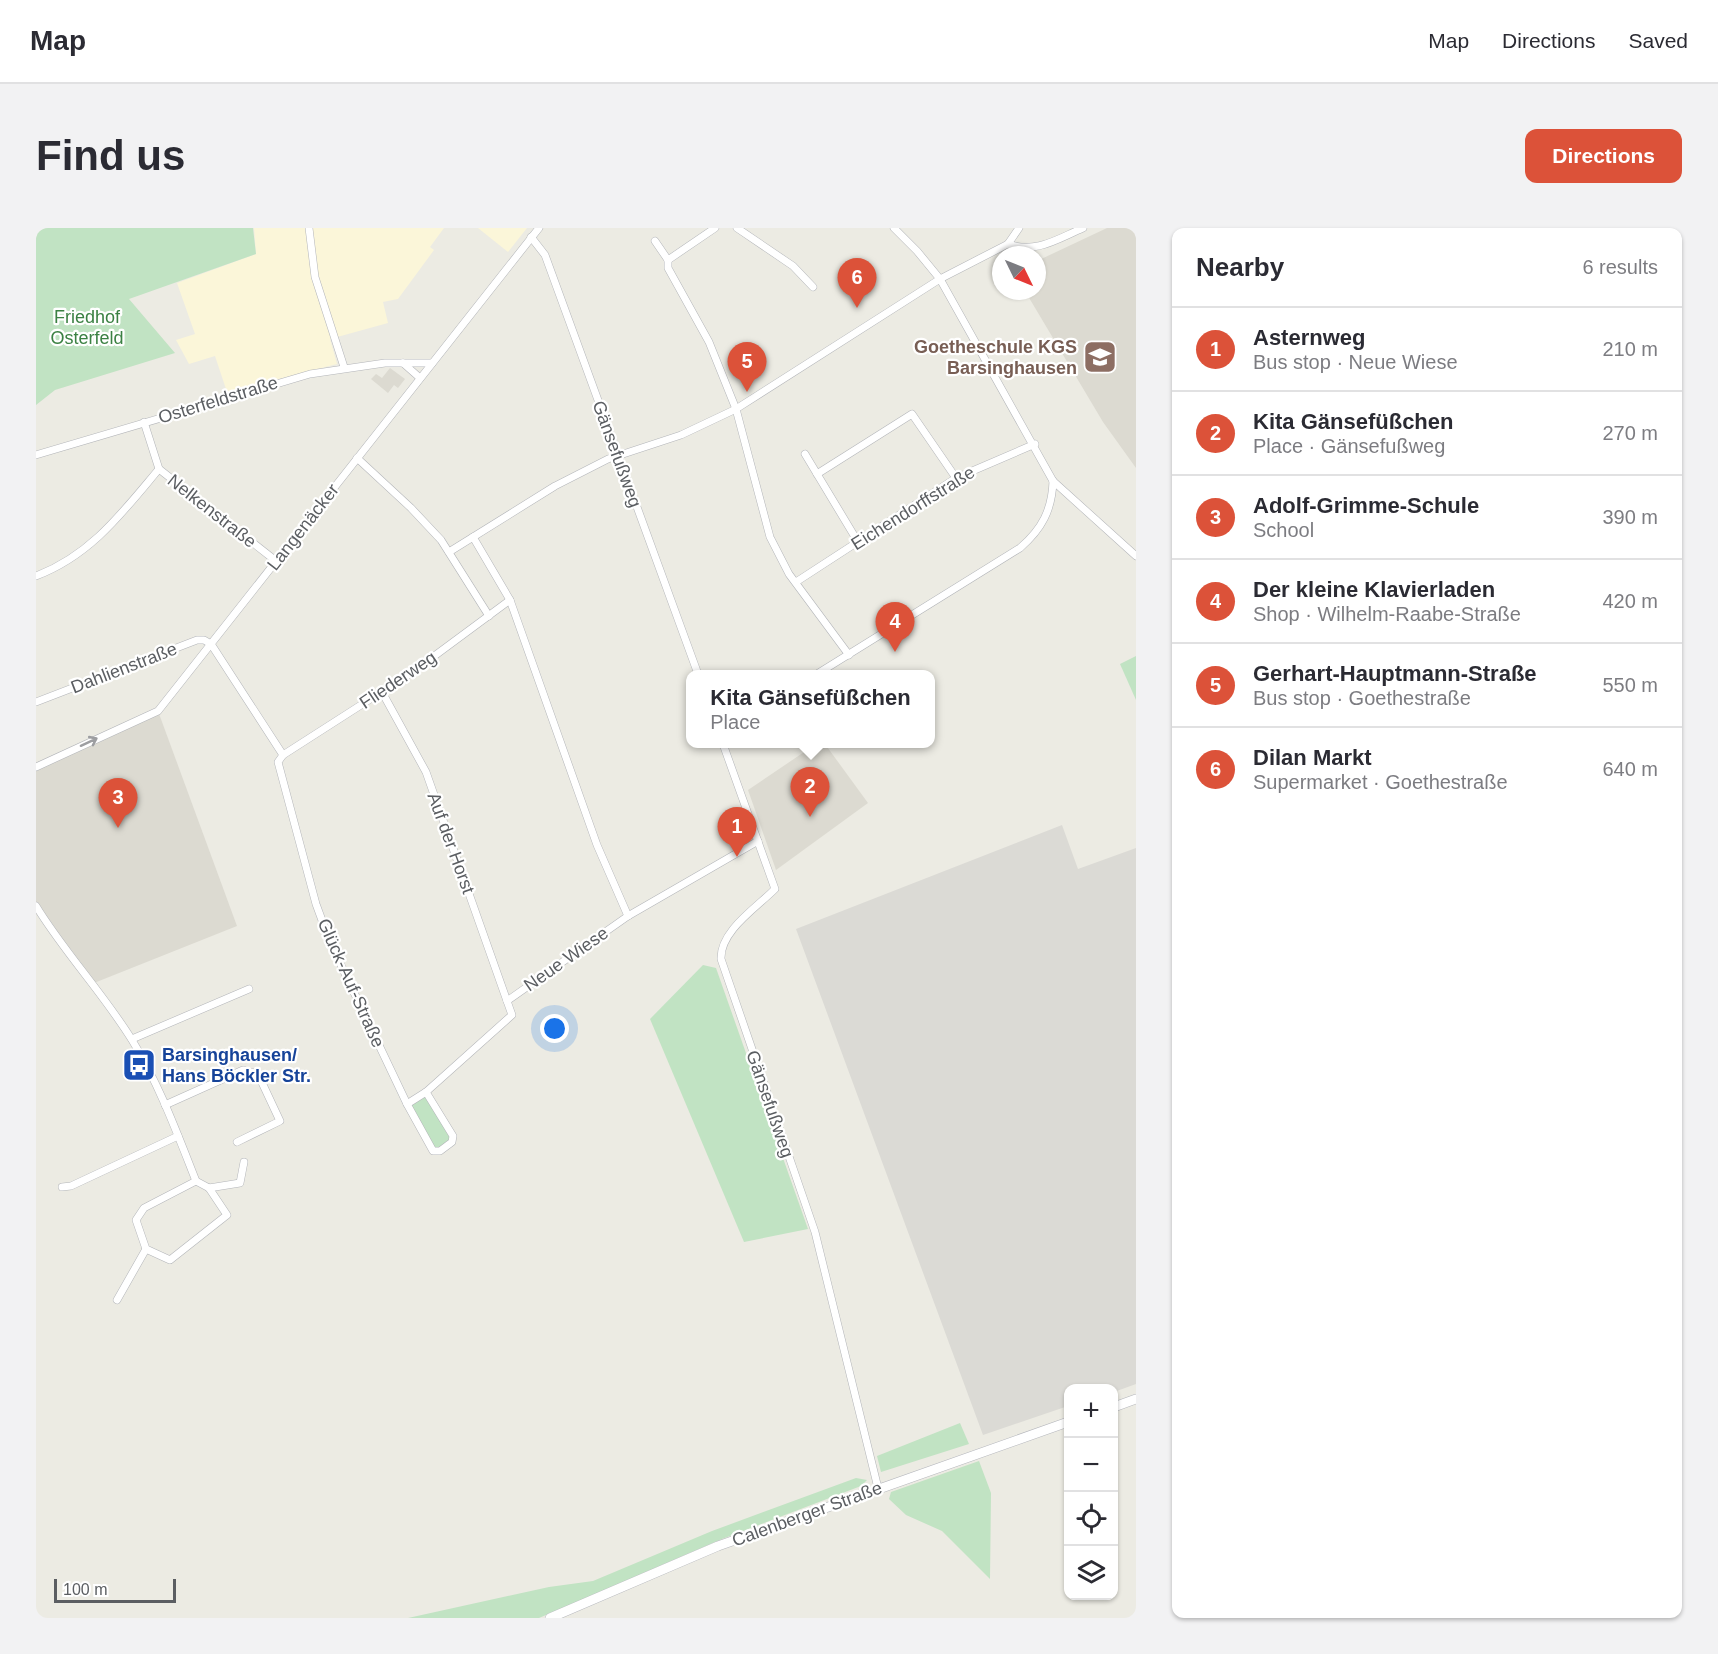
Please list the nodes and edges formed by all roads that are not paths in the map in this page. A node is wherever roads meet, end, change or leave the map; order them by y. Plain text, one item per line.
1 (309, 228) edge
2 (539, 228) edge
3 (715, 228) edge
4 (737, 228) edge
5 (894, 228) edge
6 (1019, 228) edge
7 (1083, 228) edge
8 (531, 237) junction
9 (655, 241) dead end
10 (1008, 244) junction
11 (668, 260) junction
12 (940, 279) junction
13 (813, 287) dead end
14 (403, 363) junction
15 (432, 363) junction
16 (344, 367) junction
17 (420, 378) junction
18 (736, 409) junction
19 (144, 422) junction
20 (1035, 444) junction
21 (805, 454) dead end
22 (36, 455) edge
23 (618, 456) junction
24 (357, 458) junction
25 (159, 469) junction
26 (817, 474) junction
27 (956, 478) junction
28 (1053, 481) junction
29 (473, 537) junction
30 (858, 542) junction
31 (449, 552) junction
32 (1136, 556) edge
33 (276, 561) junction
34 (36, 576) edge
35 (796, 582) junction
36 (510, 600) junction
37 (489, 616) junction
38 (211, 644) junction
39 (849, 655) junction
40 (696, 670) edge
41 (825, 670) edge
42 (382, 692) junction
43 (36, 702) edge
44 (724, 748) edge
45 (283, 755) junction
46 (36, 766) edge
47 (758, 841) junction
48 (36, 906) edge
49 (628, 916) junction
50 (249, 989) dead end
51 (507, 1001) junction
52 (132, 1039) junction
53 (426, 1092) junction
54 (407, 1104) junction
55 (165, 1106) junction
56 (178, 1136) junction
57 (237, 1142) dead end
58 (244, 1162) dead end
59 (196, 1181) junction
60 (62, 1187) dead end
61 (210, 1188) junction
62 (146, 1249) junction
63 (117, 1300) dead end
64 (1136, 1399) edge
65 (1118, 1405) edge
66 (1064, 1423) edge
67 (878, 1488) junction
68 (550, 1618) edge

1 - 16 street
2 - 8 street, Langenäcker
3 - 11 street
4 - 13 street
5 - 12 street
6 - 10 street
7 - 10 street
8 - 15 street, Langenäcker
8 - 23 street, Gänsefußweg
9 - 11 street
10 - 12 street
11 - 18 street
12 - 18 street
12 - 20 street
14 - 15 street, Osterfeldstraße
14 - 16 street, Osterfeldstraße
14 - 17 street
15 - 17 street, Langenäcker
16 - 19 street, Osterfeldstraße
17 - 24 street, Langenäcker
18 - 23 street
18 - 35 street
19 - 22 street, Osterfeldstraße
19 - 25 street, Nelkenstraße
20 - 27 street, Eichendorffstraße
20 - 28 street
21 - 26 street
23 - 29 street
23 - 40 street, Gänsefußweg
24 - 31 street
24 - 33 street, Langenäcker
25 - 33 street, Nelkenstraße
25 - 34 street
26 - 27 street
26 - 30 street
27 - 30 street, Eichendorffstraße
28 - 32 street
28 - 39 street
29 - 31 street
29 - 36 street
30 - 35 street, Eichendorffstraße
31 - 37 street
33 - 38 street, Langenäcker
35 - 39 street
36 - 37 street, Fliederweg
36 - 49 street
37 - 42 street, Fliederweg
38 - 43 street, Dahlienstraße
38 - 45 street
46 -> 38 street, Langenäcker
39 - 41 street
42 - 45 street, Fliederweg
42 - 51 street, Auf der Horst
44 - 47 street, Gänsefußweg
45 - 54 street, Glück-Auf-Straße
47 - 49 street, Neue Wiese
47 - 67 street, Gänsefußweg
48 - 52 street
49 - 51 street, Neue Wiese
50 - 52 street
51 - 53 street, Neue Wiese
52 - 55 street
53 - 54 street, Neue Wiese
53 - 54 street, Glück-Auf-Straße
55 - 56 street
55 - 57 street
56 - 59 street
56 - 60 street
58 - 61 street
59 - 61 street
59 - 62 street
61 - 62 street
62 - 63 street
64 - 65 main road
66 - 67 main road, Calenberger Straße
67 - 68 main road, Calenberger Straße

